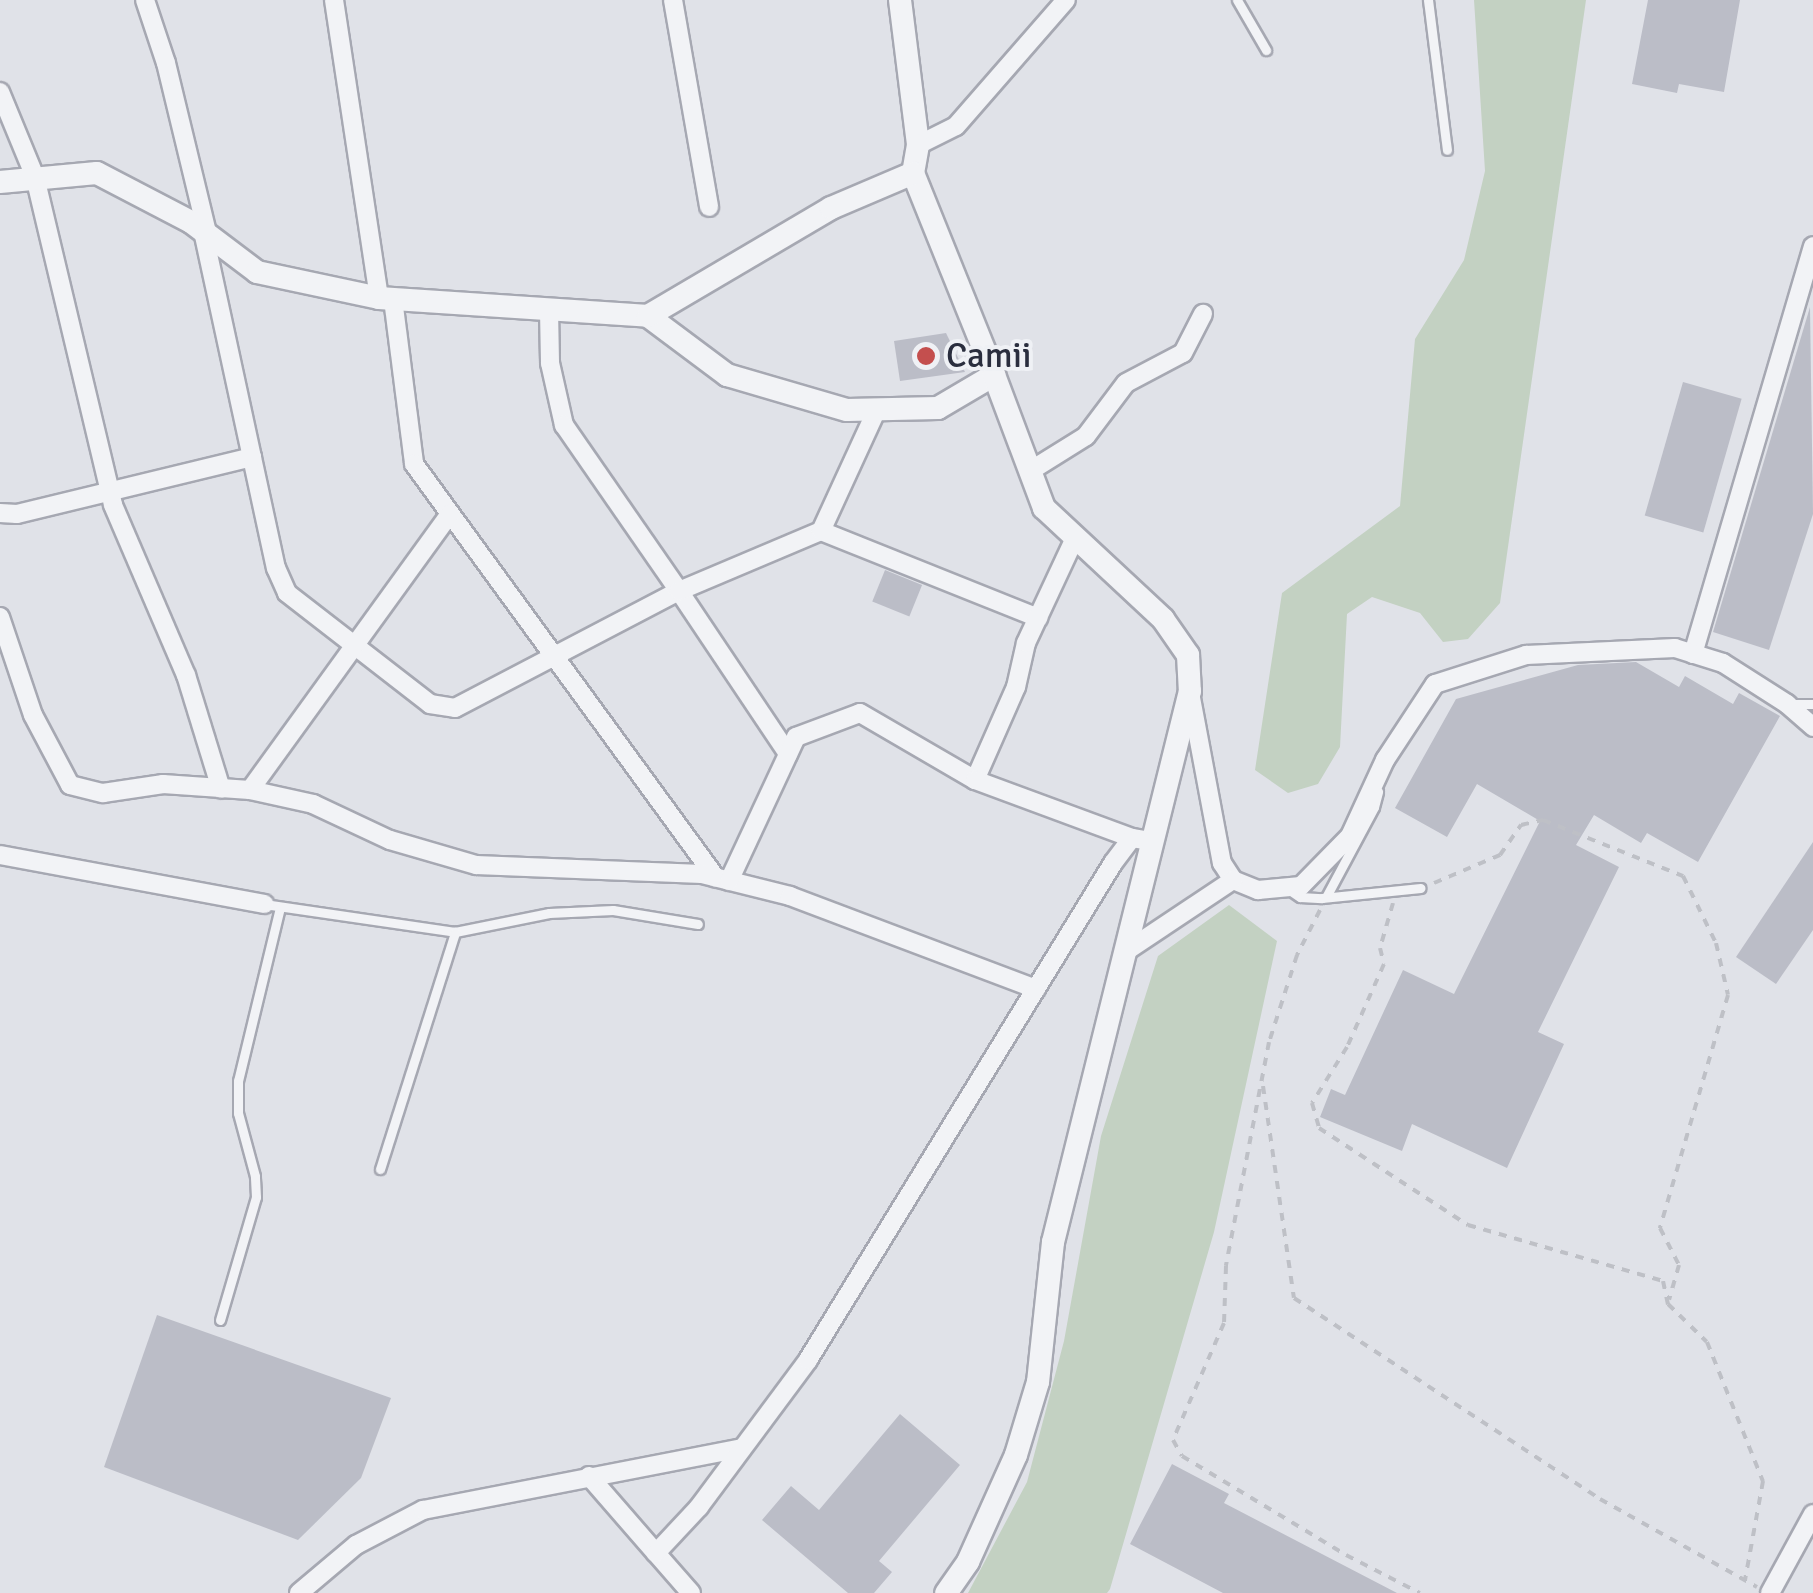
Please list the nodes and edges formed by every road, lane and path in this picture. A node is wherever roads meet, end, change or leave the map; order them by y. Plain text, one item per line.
1 (145, 0) edge
2 (334, 0) edge
3 (673, 0) edge
4 (900, 0) edge
5 (1066, 0) edge
6 (1237, 0) edge
7 (1428, 0) edge
8 (1266, 50) dead end
9 (0, 92) edge
10 (918, 145) junction
11 (1447, 150) dead end
12 (913, 173) junction
13 (35, 177) junction
14 (0, 182) edge
15 (709, 207) dead end
16 (206, 233) junction
17 (1813, 246) edge
18 (386, 299) junction
19 (549, 310) junction
20 (1203, 314) dead end
21 (648, 316) junction
22 (994, 375) junction
23 (877, 410) junction
24 (252, 457) junction
25 (1030, 470) junction
26 (110, 491) junction
27 (0, 513) edge
28 (450, 514) junction
29 (821, 531) junction
30 (1075, 538) junction
31 (679, 591) junction
32 (0, 617) edge
33 (1038, 618) junction
34 (357, 648) junction
35 (1693, 654) junction
36 (556, 658) junction
37 (1190, 691) junction
38 (1787, 704) junction
39 (1813, 704) edge
40 (1813, 727) edge
41 (788, 754) junction
42 (1385, 760) junction
43 (975, 780) junction
44 (222, 789) junction
45 (250, 790) junction
46 (1141, 839) junction
47 (0, 855) edge
48 (722, 879) junction
49 (1232, 880) junction
50 (1285, 888) junction
51 (1420, 888) joint
52 (1396, 890) junction
53 (1326, 897) junction
54 (272, 906) junction
55 (698, 924) dead end
56 (455, 932) junction
57 (1125, 952) junction
58 (1036, 988) junction
59 (1263, 1081) junction
60 (380, 1169) dead end
61 (1668, 1304) junction
62 (220, 1320) dead end
63 (741, 1448) junction
64 (589, 1476) junction
65 (1813, 1514) edge
66 (656, 1553) junction
67 (1744, 1580) junction
68 (299, 1593) edge
69 (692, 1593) edge
70 (946, 1593) edge
71 (1420, 1593) edge
72 (1769, 1593) edge

1 - 16 street
2 - 18 street
3 - 15 street
4 - 10 street
5 - 10 street
6 - 8 lane
7 - 11 lane
9 - 13 street
10 - 12 street
12 - 21 street
12 - 22 street
13 - 14 street
13 - 16 street
13 - 26 street
16 - 18 street
16 - 24 street
17 - 35 street
18 - 19 street
18 - 28 street
19 - 21 street
19 - 31 street
20 - 25 street
21 - 23 street
22 - 23 street
22 - 25 street
23 - 29 street
24 - 26 street
24 - 34 street
25 - 30 street
26 - 27 street
26 - 44 street
28 - 34 street
28 - 36 street
29 - 31 street
29 - 33 street
30 - 33 street
30 - 37 street
31 - 36 street
31 - 41 street
32 - 44 street
33 - 43 street
34 - 36 street
34 - 45 street
35 - 38 street
35 - 42 street
36 - 48 street
37 - 46 street
37 - 49 street
38 - 39 lane
38 - 40 street
41 - 43 street
41 - 48 street
42 - 50 street
42 - 53 lane
43 - 46 street
44 - 45 street
45 - 48 street
46 - 57 street
46 - 58 street
47 - 54 street
48 - 58 street
49 - 50 street
49 - 57 street
50 - 53 lane
51 - 52 lane
51 - 61 path
52 - 53 lane
52 - 61 path
53 - 59 path
54 - 56 lane
54 - 62 lane
55 - 56 lane
56 - 60 lane
57 - 70 street
58 - 63 street
59 - 67 path
59 - 71 path
61 - 67 path
63 - 64 street
63 - 66 street
64 - 66 street
64 - 68 street
65 - 72 street
66 - 69 street
67 - 72 path

